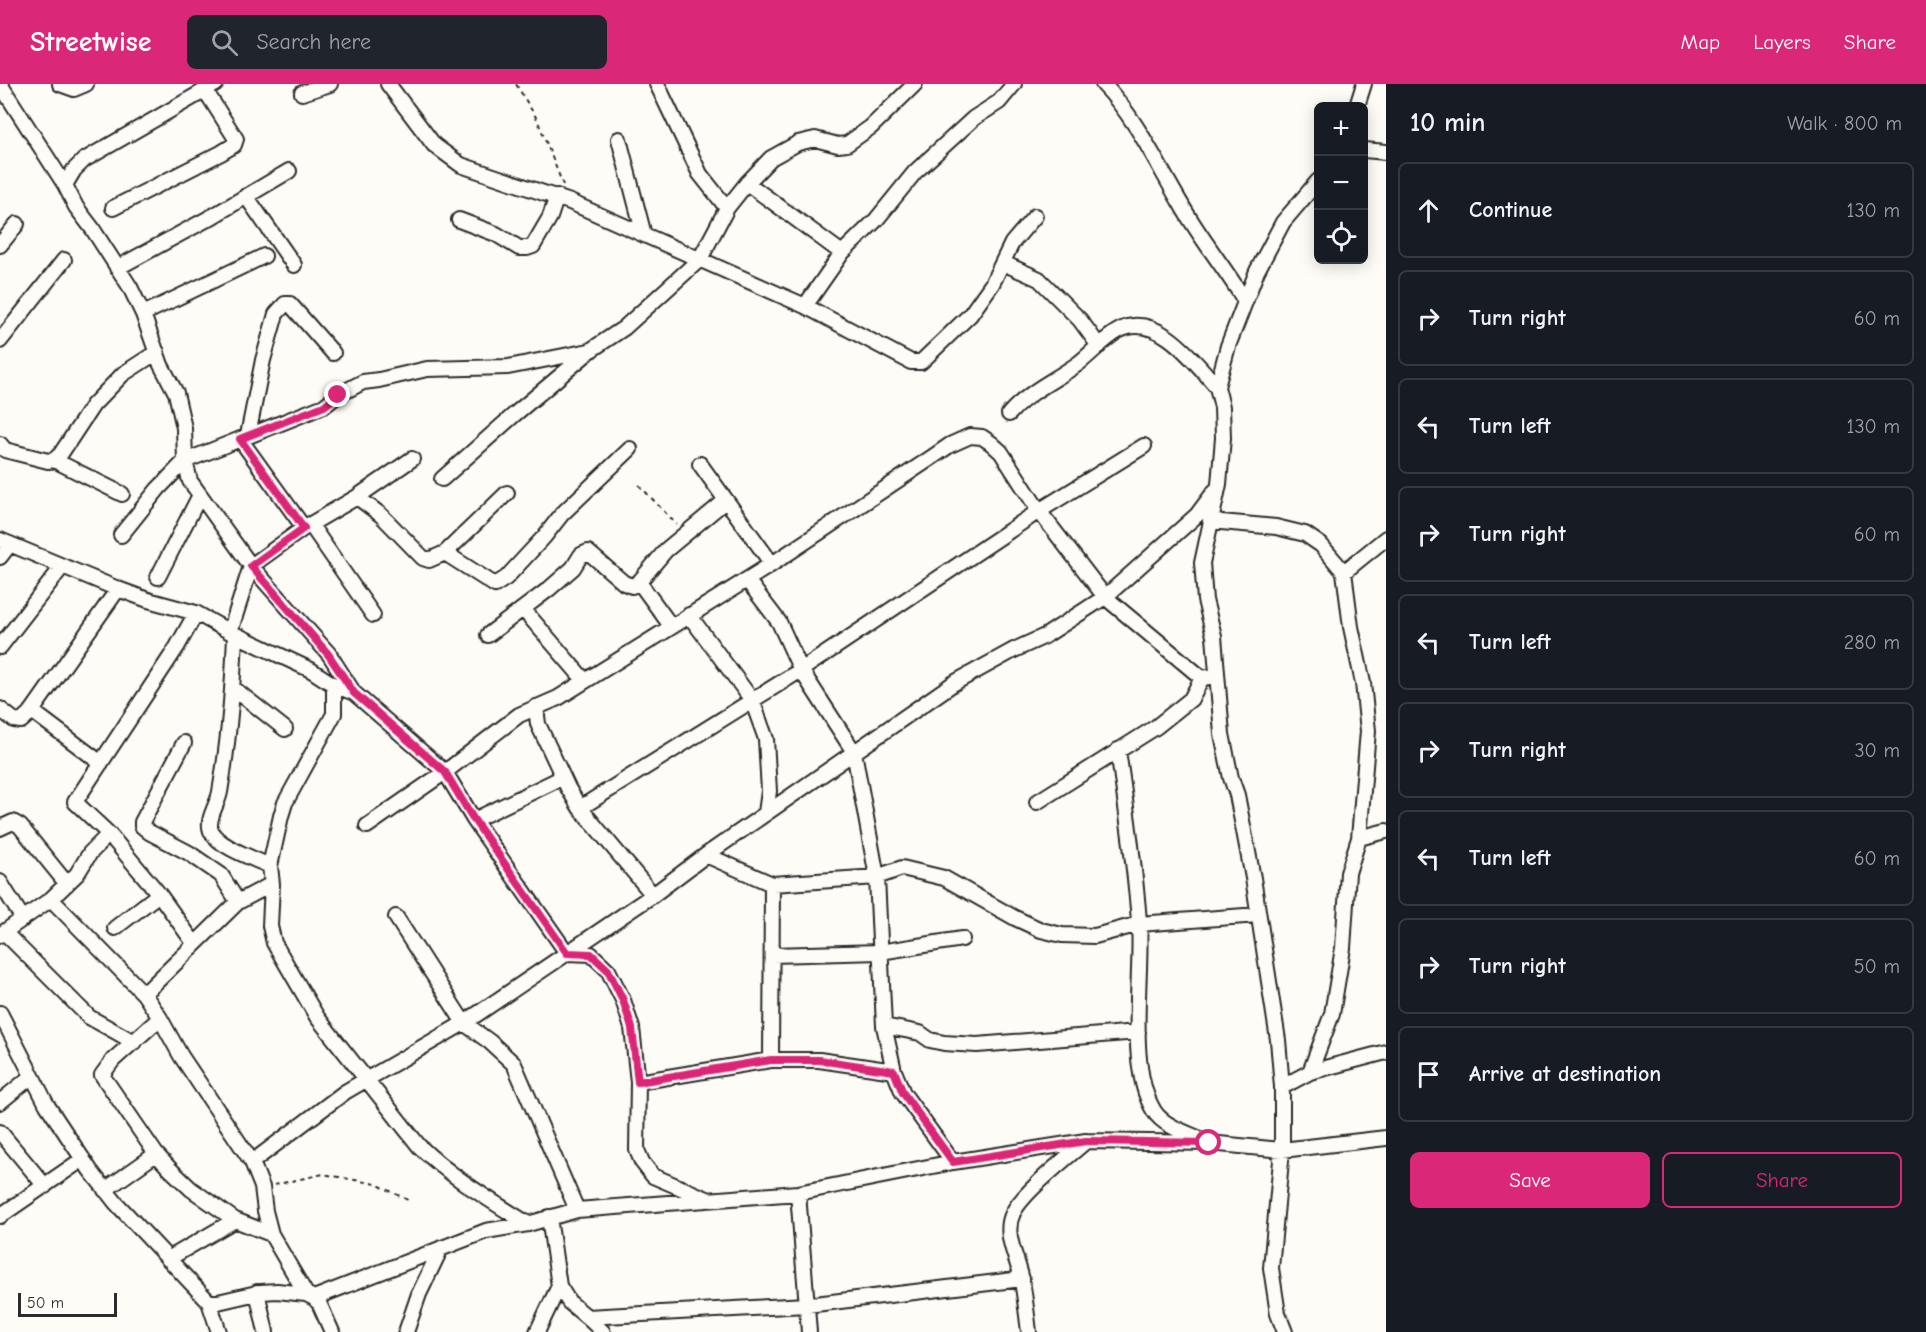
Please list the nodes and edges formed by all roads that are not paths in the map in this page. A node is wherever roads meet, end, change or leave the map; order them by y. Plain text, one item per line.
1 (0, 84) edge
2 (60, 84) edge
3 (86, 84) edge
4 (330, 84) edge
5 (388, 84) edge
6 (657, 84) edge
7 (915, 84) edge
8 (1014, 84) edge
9 (1103, 84) edge
10 (1364, 84) edge
11 (211, 87) edge
12 (302, 93) dead end
13 (1358, 102) edge
14 (619, 139) dead end
15 (1368, 150) edge
16 (1386, 152) edge
17 (289, 171) dead end
18 (747, 183) junction
19 (65, 185) junction
20 (1314, 186) edge
21 (246, 196) junction
22 (563, 199) junction
23 (113, 208) dead end
24 (727, 208) junction
25 (1035, 216) dead end
26 (459, 220) dead end
27 (17, 224) dead end
28 (644, 235) junction
29 (0, 245) edge
30 (842, 253) junction
31 (264, 256) dead end
32 (700, 259) junction
33 (64, 260) dead end
34 (1003, 262) junction
35 (294, 265) dead end
36 (117, 268) junction
37 (1245, 301) junction
38 (805, 306) junction
39 (143, 314) junction
40 (0, 341) edge
41 (1099, 346) junction
42 (591, 350) junction
43 (157, 352) junction
44 (333, 353) dead end
45 (1217, 387) junction
46 (1009, 414) dead end
47 (244, 437) junction
48 (0, 444) edge
49 (1144, 446) dead end
50 (630, 448) dead end
51 (411, 459) dead end
52 (54, 460) junction
53 (184, 461) junction
54 (700, 464) dead end
55 (442, 479) dead end
56 (1219, 484) junction
57 (507, 493) dead end
58 (122, 494) dead end
59 (200, 495) junction
60 (357, 497) junction
61 (725, 501) junction
62 (1040, 511) junction
63 (1210, 521) junction
64 (307, 526) junction
65 (121, 535) dead end
66 (1386, 538) edge
67 (5, 542) edge
68 (445, 552) junction
69 (0, 557) edge
70 (772, 564) junction
71 (251, 566) junction
72 (62, 567) junction
73 (1344, 572) junction
74 (158, 577) dead end
75 (747, 580) junction
76 (639, 582) junction
77 (118, 589) junction
78 (1105, 597) junction
79 (523, 609) junction
80 (196, 613) junction
81 (373, 615) dead end
82 (689, 615) junction
83 (671, 626) junction
84 (233, 634) junction
85 (488, 635) dead end
86 (0, 647) edge
87 (801, 670) junction
88 (1209, 677) junction
89 (585, 681) junction
90 (334, 685) junction
91 (233, 688) junction
92 (354, 693) junction
93 (752, 700) junction
94 (536, 707) junction
95 (0, 709) edge
96 (32, 711) junction
97 (285, 729) dead end
98 (184, 743) dead end
99 (1118, 750) junction
100 (854, 752) junction
101 (101, 763) junction
102 (445, 772) junction
103 (563, 777) junction
104 (1037, 802) dead end
105 (580, 808) junction
106 (766, 813) junction
107 (474, 820) junction
108 (367, 826) dead end
109 (0, 828) edge
110 (1386, 831) edge
111 (109, 834) junction
112 (1359, 838) junction
113 (706, 855) junction
114 (270, 866) junction
115 (878, 877) junction
116 (0, 882) edge
117 (67, 884) junction
118 (272, 884) junction
119 (772, 884) junction
120 (159, 894) junction
121 (653, 895) junction
122 (51, 899) junction
123 (238, 902) junction
124 (1258, 915) junction
125 (396, 917) dead end
126 (23, 919) junction
127 (1139, 924) junction
128 (115, 928) dead end
129 (2, 934) edge
130 (962, 939) dead end
131 (194, 943) junction
132 (880, 952) junction
133 (567, 953) junction
134 (772, 955) junction
135 (144, 994) junction
136 (0, 1013) edge
137 (160, 1018) junction
138 (464, 1023) junction
139 (884, 1026) junction
140 (1138, 1032) junction
141 (134, 1042) junction
142 (1386, 1052) edge
143 (771, 1060) junction
144 (894, 1071) junction
145 (1310, 1072) junction
146 (32, 1076) junction
147 (367, 1080) junction
148 (638, 1082) junction
149 (1282, 1087) junction
150 (0, 1102) edge
151 (0, 1132) edge
152 (1386, 1138) edge
153 (1086, 1141) junction
154 (1209, 1143) junction
155 (1282, 1150) junction
156 (156, 1154) junction
157 (83, 1159) junction
158 (252, 1162) junction
159 (953, 1162) junction
160 (45, 1186) junction
161 (105, 1190) junction
162 (798, 1193) junction
163 (709, 1200) junction
164 (577, 1210) junction
165 (0, 1216) edge
166 (549, 1217) junction
167 (236, 1220) junction
168 (528, 1224) junction
169 (271, 1234) junction
170 (441, 1248) junction
171 (168, 1259) junction
172 (1022, 1279) junction
173 (560, 1286) junction
174 (257, 1292) junction
175 (310, 1296) junction
176 (209, 1302) junction
177 (807, 1305) junction
178 (586, 1317) junction
179 (219, 1332) edge
180 (266, 1332) edge
181 (333, 1332) edge
182 (406, 1332) edge
183 (537, 1332) edge
184 (603, 1332) edge
185 (809, 1332) edge
186 (1029, 1332) edge
187 (1285, 1332) edge

1 - 19 street
2 - 3 street
4 - 12 street
5 - 22 street
6 - 24 street
7 - 18 street
8 - 30 street
9 - 37 street
10 - 13 street
11 - 19 street
11 - 23 street
14 - 28 street
15 - 16 street
17 - 21 street
18 - 24 street
18 - 30 street
19 - 36 street
20 - 37 street
21 - 35 street
21 - 36 street
22 - 26 street
22 - 28 street
24 - 32 street
25 - 34 street
27 - 29 street
28 - 32 street
30 - 38 street
31 - 39 street
32 - 38 street
32 - 42 street
33 - 40 street
34 - 38 street
34 - 41 street
36 - 39 street
37 - 45 street
39 - 43 street
41 - 45 street
41 - 46 street
42 - 47 street
42 - 55 street
43 - 52 street
43 - 53 street
44 - 47 street
45 - 56 street
47 - 53 street
47 - 64 street
48 - 52 street
49 - 62 street
50 - 68 street
51 - 60 street
52 - 58 street
53 - 59 street
53 - 65 street
54 - 61 street
56 - 63 street
56 - 78 street
57 - 68 street
59 - 71 street
59 - 74 street
60 - 64 street
60 - 68 street
61 - 70 street
61 - 76 street
62 - 70 street
62 - 78 street
62 - 87 street
63 - 73 street
63 - 88 street
64 - 71 street
64 - 81 street
66 - 73 street
67 - 69 street
67 - 72 street
70 - 75 street
71 - 84 street
71 - 92 street
72 - 77 street
72 - 86 street
73 - 112 street
75 - 82 street
75 - 87 street
76 - 79 street
76 - 83 street
77 - 80 street
77 - 96 street
78 - 88 street
78 - 100 street
79 - 85 street
79 - 89 street
80 - 84 street
80 - 101 street
82 - 83 street
82 - 93 street
83 - 89 street
84 - 90 street
84 - 91 street
87 - 93 street
87 - 100 street
88 - 99 street
88 - 124 street
89 - 94 street
90 - 92 street
90 - 114 street
91 - 97 street
91 - 114 street
92 - 102 street
93 - 105 street
93 - 106 street
94 - 102 street
94 - 103 street
95 - 96 street
96 - 101 street
98 - 123 street
99 - 104 street
99 - 127 street
100 - 106 street
100 - 115 street
101 - 111 street
102 - 107 street
102 - 108 street
103 - 105 street
103 - 107 street
105 - 121 street
106 - 113 street
107 - 133 street
109 - 117 street
110 - 112 street
111 - 117 street
111 - 120 street
112 - 145 street
113 - 119 street
113 - 121 street
114 - 118 street
115 - 119 street
115 - 127 street
115 - 132 street
116 - 126 street
117 - 122 street
118 - 123 street
118 - 147 street
119 - 134 street
120 - 128 street
120 - 131 street
121 - 133 street
122 - 126 street
122 - 135 street
123 - 131 street
124 - 127 street
124 - 149 street
125 - 138 street
126 - 129 street
127 - 140 street
129 - 141 street
130 - 132 street
131 - 135 street
132 - 134 street
132 - 139 street
133 - 138 street
133 - 148 street
134 - 143 street
135 - 137 street
136 - 146 street
137 - 141 street
137 - 158 street
138 - 147 street
138 - 164 street
139 - 140 street
139 - 144 street
140 - 154 street
141 - 156 street
142 - 145 street
143 - 144 street
143 - 148 street
144 - 159 street
145 - 149 street
146 - 150 street
146 - 157 street
147 - 158 street
147 - 168 street
148 - 163 street
149 - 155 street
151 - 160 street
152 - 155 street
153 - 154 street
153 - 159 street
153 - 172 street
154 - 155 street
155 - 187 street
156 - 161 street
156 - 167 street
157 - 160 street
157 - 161 street
158 - 169 street
159 - 162 street
160 - 165 street
161 - 171 street
162 - 163 street
162 - 177 street
163 - 164 street
164 - 166 street
166 - 168 street
166 - 173 street
167 - 169 street
167 - 171 street
168 - 170 street
169 - 175 street
170 - 175 street
170 - 182 street
171 - 176 street
172 - 177 street
172 - 186 street
173 - 178 street
173 - 183 street
174 - 175 street
174 - 176 street
174 - 180 street
175 - 181 street
176 - 179 street
177 - 178 street
177 - 185 street
178 - 184 street

